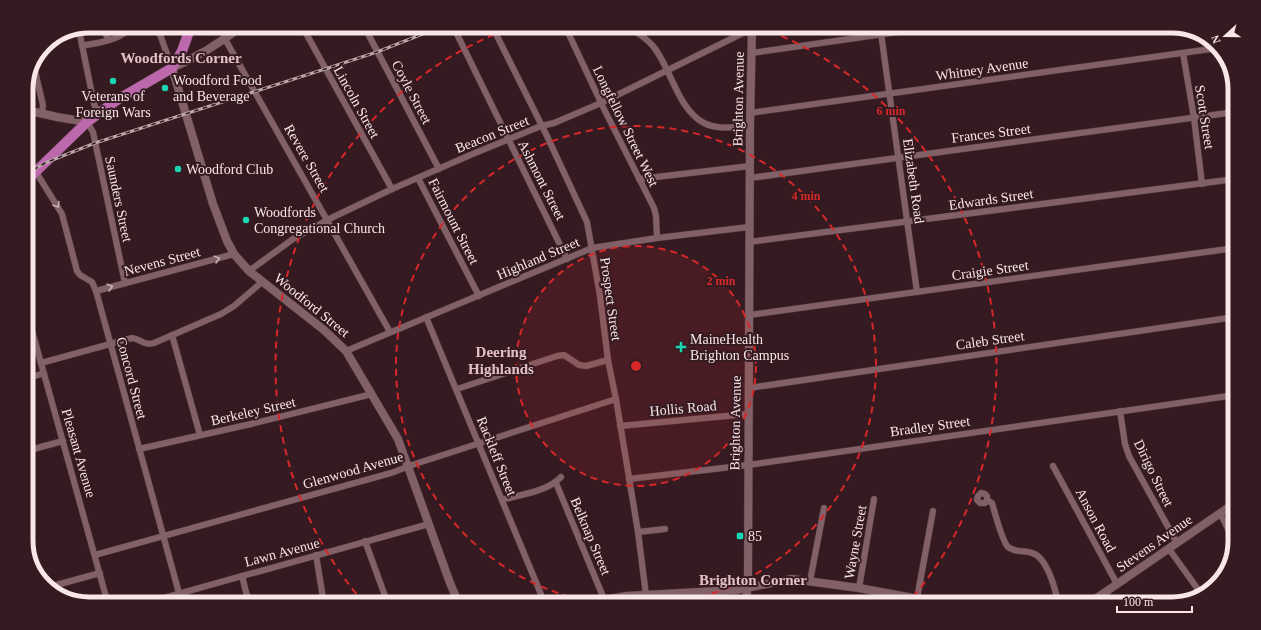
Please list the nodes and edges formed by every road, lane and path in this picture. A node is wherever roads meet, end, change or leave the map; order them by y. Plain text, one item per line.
1 (106, 33) edge
2 (125, 33) edge
3 (160, 33) edge
4 (188, 33) edge
5 (229, 33) edge
6 (233, 33) edge
7 (306, 33) edge
8 (368, 33) edge
9 (456, 33) edge
10 (496, 33) edge
11 (568, 33) edge
12 (637, 33) edge
13 (743, 33) edge
14 (752, 33) edge
15 (888, 33) edge
16 (80, 34) edge
17 (881, 34) junction
18 (227, 38) junction
19 (108, 40) junction
20 (82, 46) junction
21 (1205, 50) edge
22 (752, 53) junction
23 (1183, 53) junction
24 (172, 68) junction
25 (667, 69) junction
26 (36, 74) edge
27 (890, 94) junction
28 (601, 103) junction
29 (33, 112) edge
30 (98, 113) junction
31 (750, 113) junction
32 (1228, 113) edge
33 (42, 114) junction
34 (1194, 118) junction
35 (87, 122) junction
36 (542, 126) junction
37 (750, 126) junction
38 (508, 140) junction
39 (899, 157) junction
40 (750, 166) junction
41 (439, 169) junction
42 (36, 172) junction
43 (33, 175) edge
44 (418, 178) junction
45 (750, 178) junction
46 (639, 179) junction
47 (1228, 180) edge
48 (1202, 184) junction
49 (392, 190) junction
50 (327, 220) junction
51 (908, 222) junction
52 (750, 227) junction
53 (657, 238) junction
54 (749, 242) junction
55 (592, 248) junction
56 (1228, 249) edge
57 (234, 254) junction
58 (567, 258) junction
59 (249, 271) junction
60 (262, 282) junction
61 (125, 283) junction
62 (96, 291) junction
63 (917, 292) junction
64 (479, 296) junction
65 (749, 316) junction
66 (426, 317) junction
67 (1228, 318) edge
68 (390, 332) junction
69 (33, 334) edge
70 (172, 335) junction
71 (110, 344) junction
72 (346, 351) junction
73 (608, 360) junction
74 (41, 363) junction
75 (44, 373) junction
76 (33, 377) edge
77 (749, 388) junction
78 (457, 390) junction
79 (372, 394) junction
80 (1228, 396) edge
81 (616, 399) junction
82 (1120, 411) junction
83 (748, 414) junction
84 (620, 426) junction
85 (200, 435) junction
86 (63, 441) junction
87 (479, 443) junction
88 (33, 449) edge
89 (139, 449) junction
90 (748, 465) junction
91 (1053, 466) dead end
92 (408, 467) junction
93 (561, 477) dead end
94 (629, 479) junction
95 (556, 483) junction
96 (874, 499) dead end
97 (502, 500) junction
98 (988, 500) dead end
99 (824, 508) dead end
100 (1228, 508) edge
101 (933, 511) dead end
102 (1220, 513) junction
103 (429, 524) junction
104 (664, 529) dead end
105 (1228, 529) edge
106 (638, 532) junction
107 (164, 535) junction
108 (366, 541) junction
109 (1177, 543) junction
110 (1169, 549) junction
111 (95, 555) junction
112 (316, 555) junction
113 (100, 573) junction
114 (242, 576) junction
115 (810, 581) junction
116 (1117, 584) junction
117 (55, 585) edge
118 (747, 588) junction
119 (859, 588) junction
120 (1198, 590) edge
121 (179, 594) junction
122 (646, 595) junction
123 (1101, 596) edge
124 (106, 597) edge
125 (168, 597) edge
126 (180, 597) edge
127 (247, 597) edge
128 (323, 597) edge
129 (386, 597) edge
130 (456, 597) edge
131 (542, 597) edge
132 (603, 597) edge
133 (625, 597) edge
134 (746, 597) edge
135 (899, 597) edge
136 (918, 597) edge
137 (1057, 597) edge

1 - 19 street
2 - 19 street
3 - 24 street, Woodford Street
4 - 24 highway
5 - 18 street
6 - 18 main road
7 - 49 street, Lincoln Street
8 - 41 street, Coyle Street
9 - 38 street, Ashmont Street
10 - 36 street, Prospect Street
11 - 28 street, Longfellow Street West
12 - 25 street
13 - 25 street, Beacon Street
14 - 22 main road, Brighton Avenue
15 - 17 street
16 - 20 street
17 - 22 street
17 - 27 street, Elizabeth Road
18 - 24 main road
18 - 50 street, Revere Street
19 - 20 street
20 - 30 street
21 - 23 street, Whitney Avenue
22 - 31 main road, Brighton Avenue
23 - 27 street, Whitney Avenue
23 - 34 street, Scott Street
24 - 30 highway
24 - 57 main road, Woodford Street
25 - 28 street, Beacon Street
25 - 37 street
26 - 33 street
27 - 31 street, Whitney Avenue
27 - 39 street, Elizabeth Road
28 - 36 street, Beacon Street
28 - 46 street, Longfellow Street West
29 - 33 main road
30 - 35 highway
31 - 37 main road, Brighton Avenue
32 - 34 street, Frances Street
33 - 35 main road
34 - 39 street, Frances Street
34 - 48 street, Scott Street
35 - 42 highway
35 - 61 street, Saunders Street
36 - 38 street, Beacon Street
36 - 55 street, Prospect Street
37 - 40 main road, Brighton Avenue
38 - 41 street, Beacon Street
38 - 58 street, Ashmont Street
39 - 45 street, Frances Street
39 - 51 street, Elizabeth Road
40 - 45 main road, Brighton Avenue
40 - 46 street
41 - 44 street, Beacon Street
42 - 43 highway
42 -> 62 street, Concord Street
44 - 49 street, Beacon Street
44 - 64 street, Fairmount Street
45 - 52 main road, Brighton Avenue
46 - 53 street, Longfellow Street West
47 - 48 street, Edwards Street
48 - 51 street, Edwards Street
49 - 50 street, Beacon Street
50 - 59 street, Beacon Street
50 - 68 street, Revere Street
51 - 54 street, Edwards Street
51 - 63 street, Elizabeth Road
52 - 53 street, Highland Street
52 - 54 main road, Brighton Avenue
53 - 55 street, Highland Street
54 - 65 main road, Brighton Avenue
55 - 58 street, Highland Street
55 - 73 street, Prospect Street
56 - 63 street, Craigie Street
57 - 59 main road, Woodford Street
61 -> 57 street, Nevens Street
58 - 64 street, Highland Street
59 - 60 main road, Woodford Street
60 - 70 street
60 - 72 main road, Woodford Street
62 -> 61 street, Nevens Street
62 - 71 street, Concord Street
63 - 65 street, Craigie Street
64 - 66 street, Highland Street
65 - 77 main road, Brighton Avenue
66 - 68 street, Highland Street
66 - 78 street, Rackleff Street
67 - 77 street, Caleb Street
68 - 72 street, Highland Street
69 - 74 street, Pleasant Avenue
70 - 71 street
70 - 85 street
71 - 74 street
71 - 89 street, Concord Street
72 - 79 main road, Woodford Street
73 - 78 street
73 - 81 street, Prospect Street
74 - 75 street, Pleasant Avenue
75 - 76 street
75 - 86 street, Pleasant Avenue
77 - 83 main road, Brighton Avenue
78 - 87 street, Rackleff Street
79 - 85 street, Berkeley Street
79 - 92 main road, Woodford Street
80 - 82 street, Bradley Street
81 - 84 street, Prospect Street
81 - 87 street, Glenwood Avenue
82 - 90 street, Bradley Street
82 - 109 street, Dirigo Street
83 - 84 street, Hollis Road
83 - 90 main road, Brighton Avenue
84 - 94 street, Prospect Street
85 - 89 street, Berkeley Street
86 - 88 street
86 - 111 street, Pleasant Avenue
87 - 92 street, Glenwood Avenue
87 - 97 street, Rackleff Street
89 - 107 street, Concord Street
90 - 94 street, Bradley Street
90 - 118 main road, Brighton Avenue
91 - 116 street, Anson Road
92 - 103 main road, Woodford Street
92 - 107 street, Glenwood Avenue
93 - 95 street
94 - 106 street, Prospect Street
95 - 97 street
95 - 132 street, Belknap Street
96 - 119 street, Wayne Street
97 - 131 street, Rackleff Street
98 - 137 street
99 - 115 street
100 - 102 main road, Stevens Avenue
101 - 136 street
102 - 105 street
102 - 109 main road, Stevens Avenue
103 - 108 street, Lawn Avenue
103 - 130 main road, Woodford Street
104 - 106 street
106 - 122 street, Prospect Street
107 - 111 street, Glenwood Avenue
107 - 121 street, Concord Street
108 - 112 street, Lawn Avenue
108 - 129 street
109 - 110 main road, Stevens Avenue
110 - 116 main road, Stevens Avenue
110 - 120 street
111 - 113 street, Pleasant Avenue
112 - 114 street, Lawn Avenue
112 - 128 street
113 - 117 street
113 - 124 street, Pleasant Avenue
114 - 121 street, Lawn Avenue
114 - 127 street
115 - 118 main road
115 - 119 main road
116 - 123 main road, Stevens Avenue
118 - 122 main road
118 - 134 main road, Brighton Avenue
119 - 135 main road
121 - 125 street, Lawn Avenue
121 - 126 street, Concord Street
122 - 133 main road

